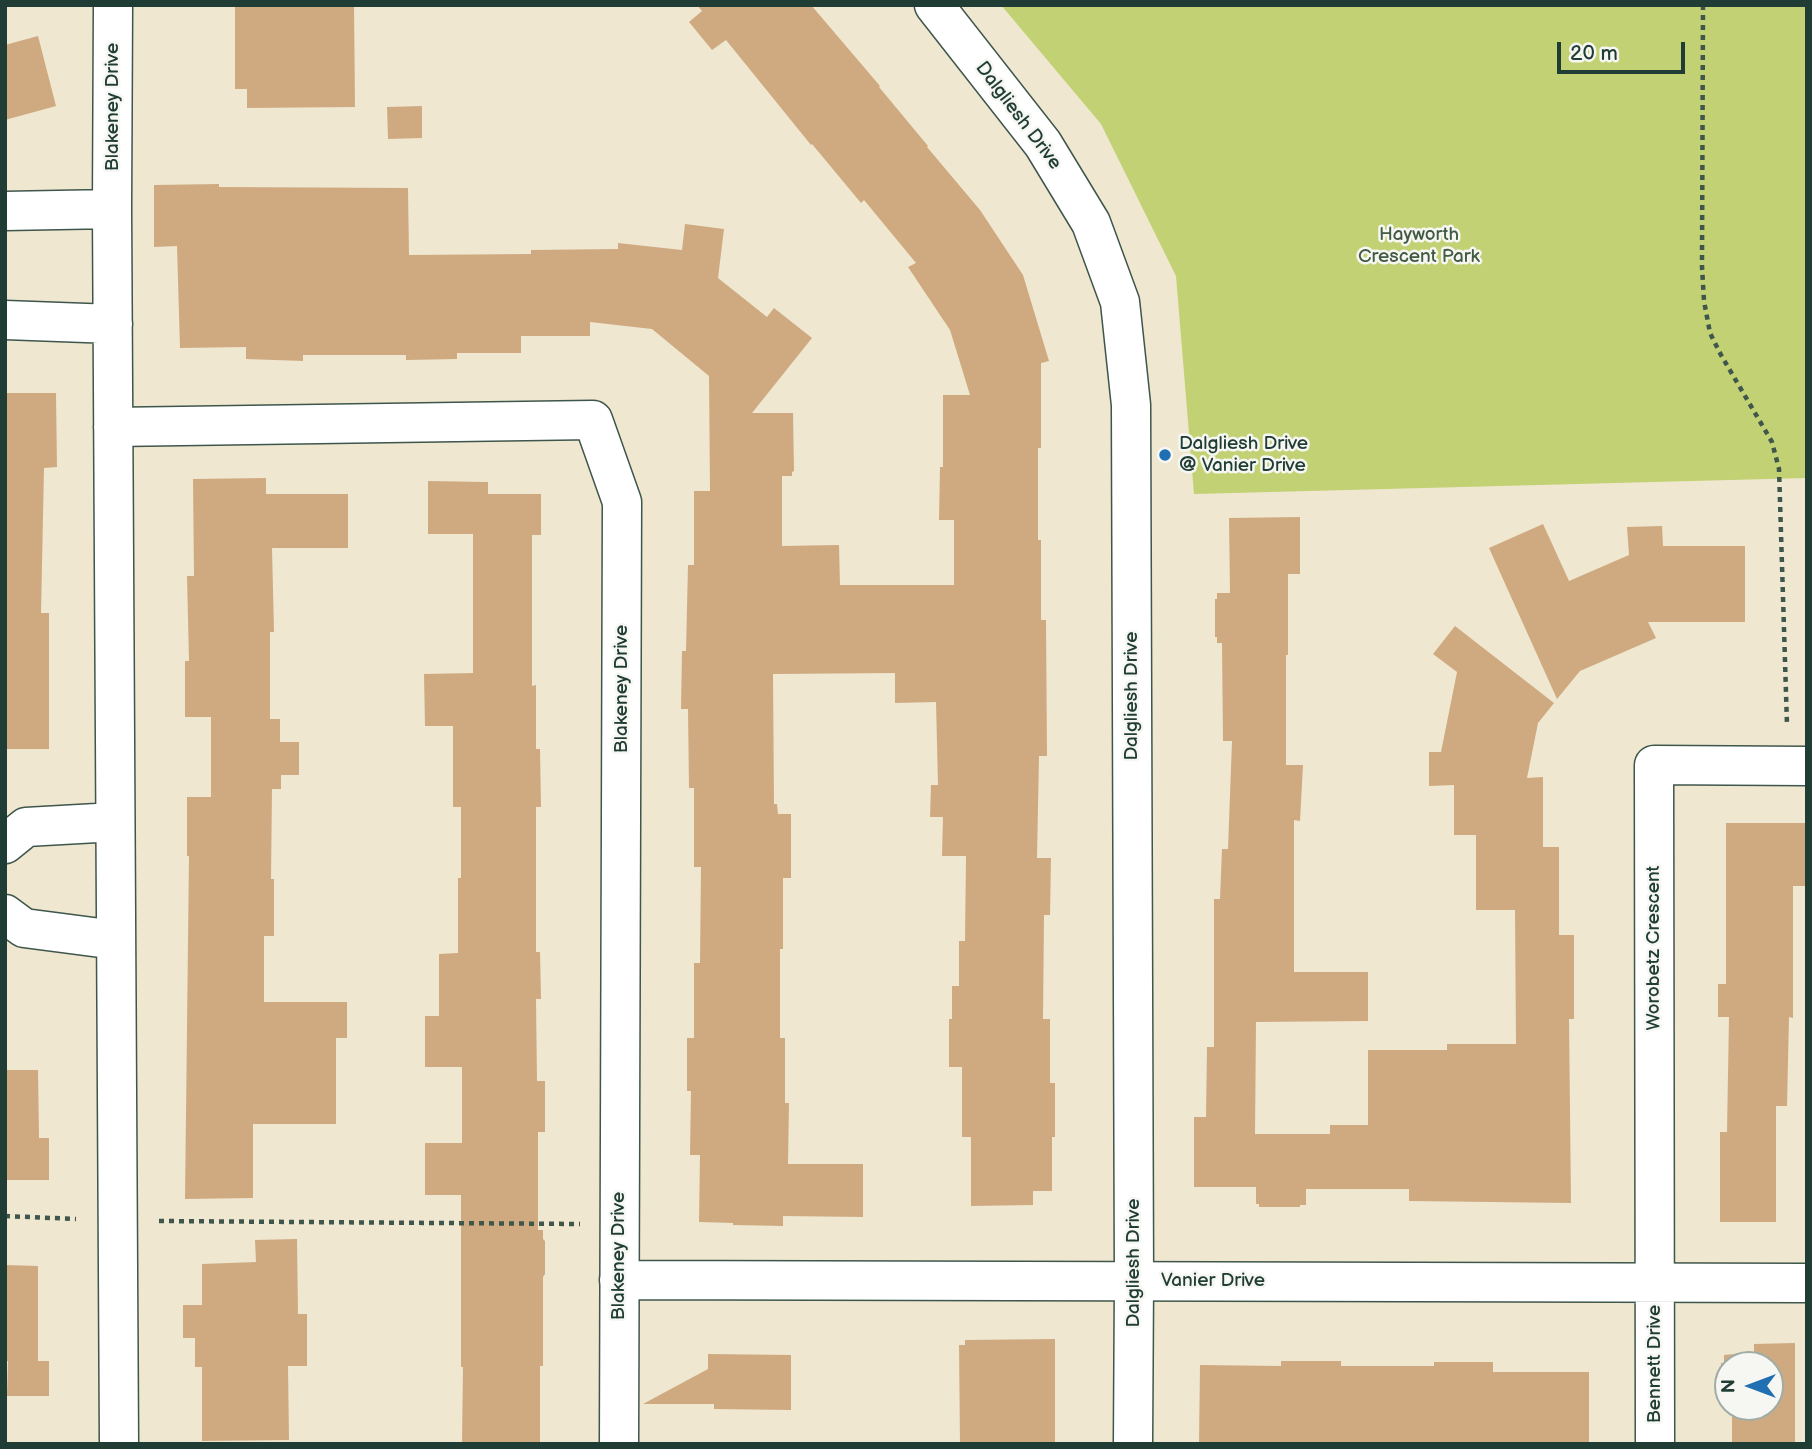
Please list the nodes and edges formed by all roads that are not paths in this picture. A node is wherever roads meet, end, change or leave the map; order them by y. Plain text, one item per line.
1 (113, 5) edge
2 (934, 5) edge
3 (112, 209) junction
4 (5, 211) edge
5 (5, 320) edge
6 (113, 324) junction
7 (113, 427) junction
8 (1797, 766) edge
9 (115, 822) junction
10 (5, 844) edge
11 (5, 914) edge
12 (116, 940) junction
13 (619, 1280) junction
14 (1135, 1280) junction
15 (1654, 1283) junction
16 (1807, 1283) edge
17 (119, 1444) edge
18 (618, 1444) edge
19 (1133, 1444) edge
20 (1655, 1444) edge

1 - 3 street, Blakeney Drive
2 - 14 street, Dalgliesh Drive
3 - 4 street
3 - 6 street, Blakeney Drive
5 - 6 street
6 - 7 street, Blakeney Drive
7 - 9 street, Blakeney Drive
7 - 13 street, Blakeney Drive
8 - 15 street, Worobetz Crescent
9 - 10 street
9 - 12 street, Blakeney Drive
11 - 12 street
12 - 17 street, Blakeney Drive
13 - 14 street, Vanier Drive
13 - 18 street, Blakeney Drive
14 - 15 street, Vanier Drive
14 - 19 street, Dalgliesh Drive
15 - 16 street, Vanier Drive
15 - 20 street, Bennett Drive

